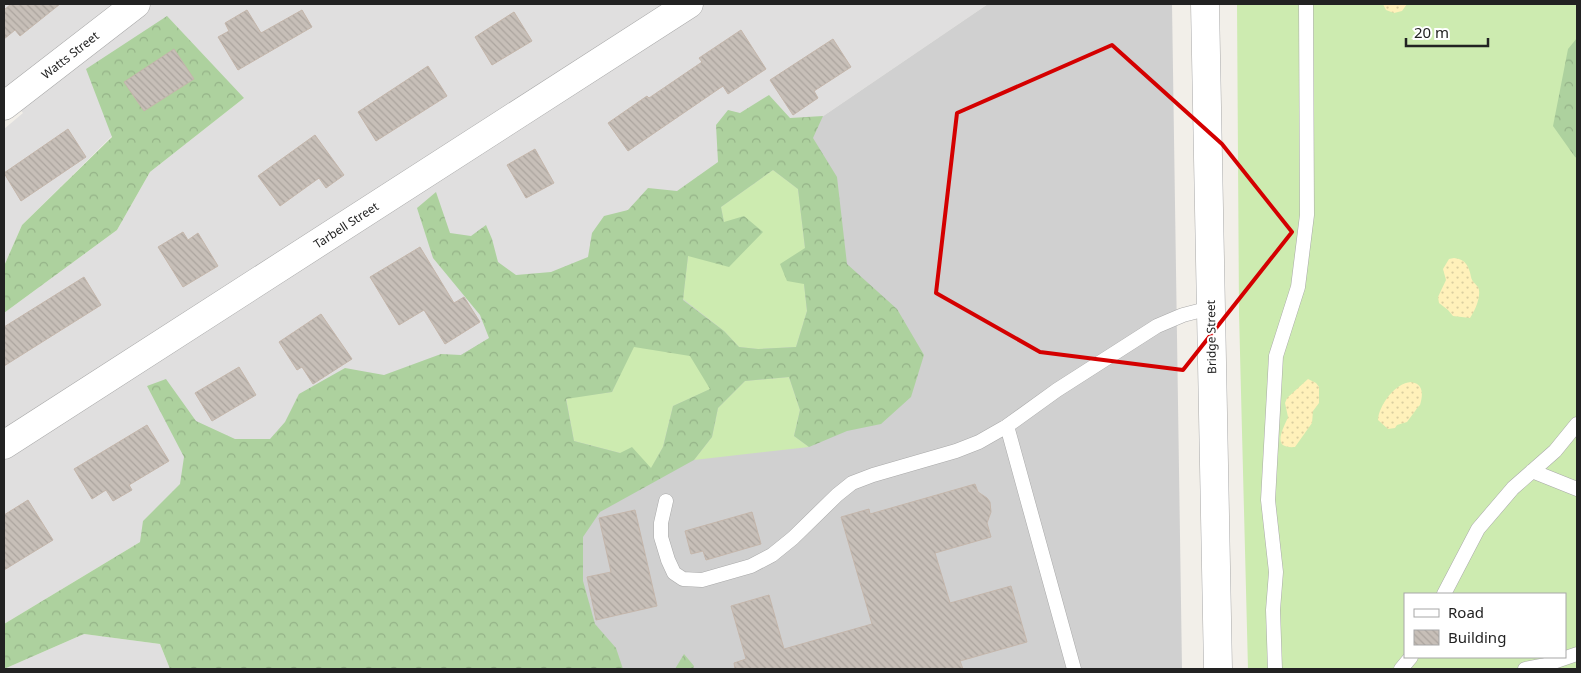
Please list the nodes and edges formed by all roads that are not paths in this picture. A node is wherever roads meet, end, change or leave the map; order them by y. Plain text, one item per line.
1 (136, 4) edge
2 (689, 4) edge
3 (1205, 4) edge
4 (1306, 4) edge
5 (4, 106) edge
6 (1210, 308) junction
7 (1577, 424) edge
8 (1007, 426) junction
9 (4, 445) edge
10 (1532, 471) junction
11 (1577, 490) edge
12 (666, 501) dead end
13 (1445, 593) edge
14 (1409, 658) edge
15 (1565, 658) edge
16 (1074, 669) edge
17 (1218, 669) edge
18 (1275, 669) edge
19 (1402, 669) edge
20 (1525, 669) edge

1 - 5 street, Watts Street
2 - 9 street, Tarbell Street
3 - 6 street, Bridge Street
4 - 18 lane
6 - 8 lane
6 - 17 street, Bridge Street
7 - 10 lane
8 - 12 lane
8 - 16 lane
10 - 11 lane
10 - 13 lane
14 - 19 lane
15 - 20 lane

